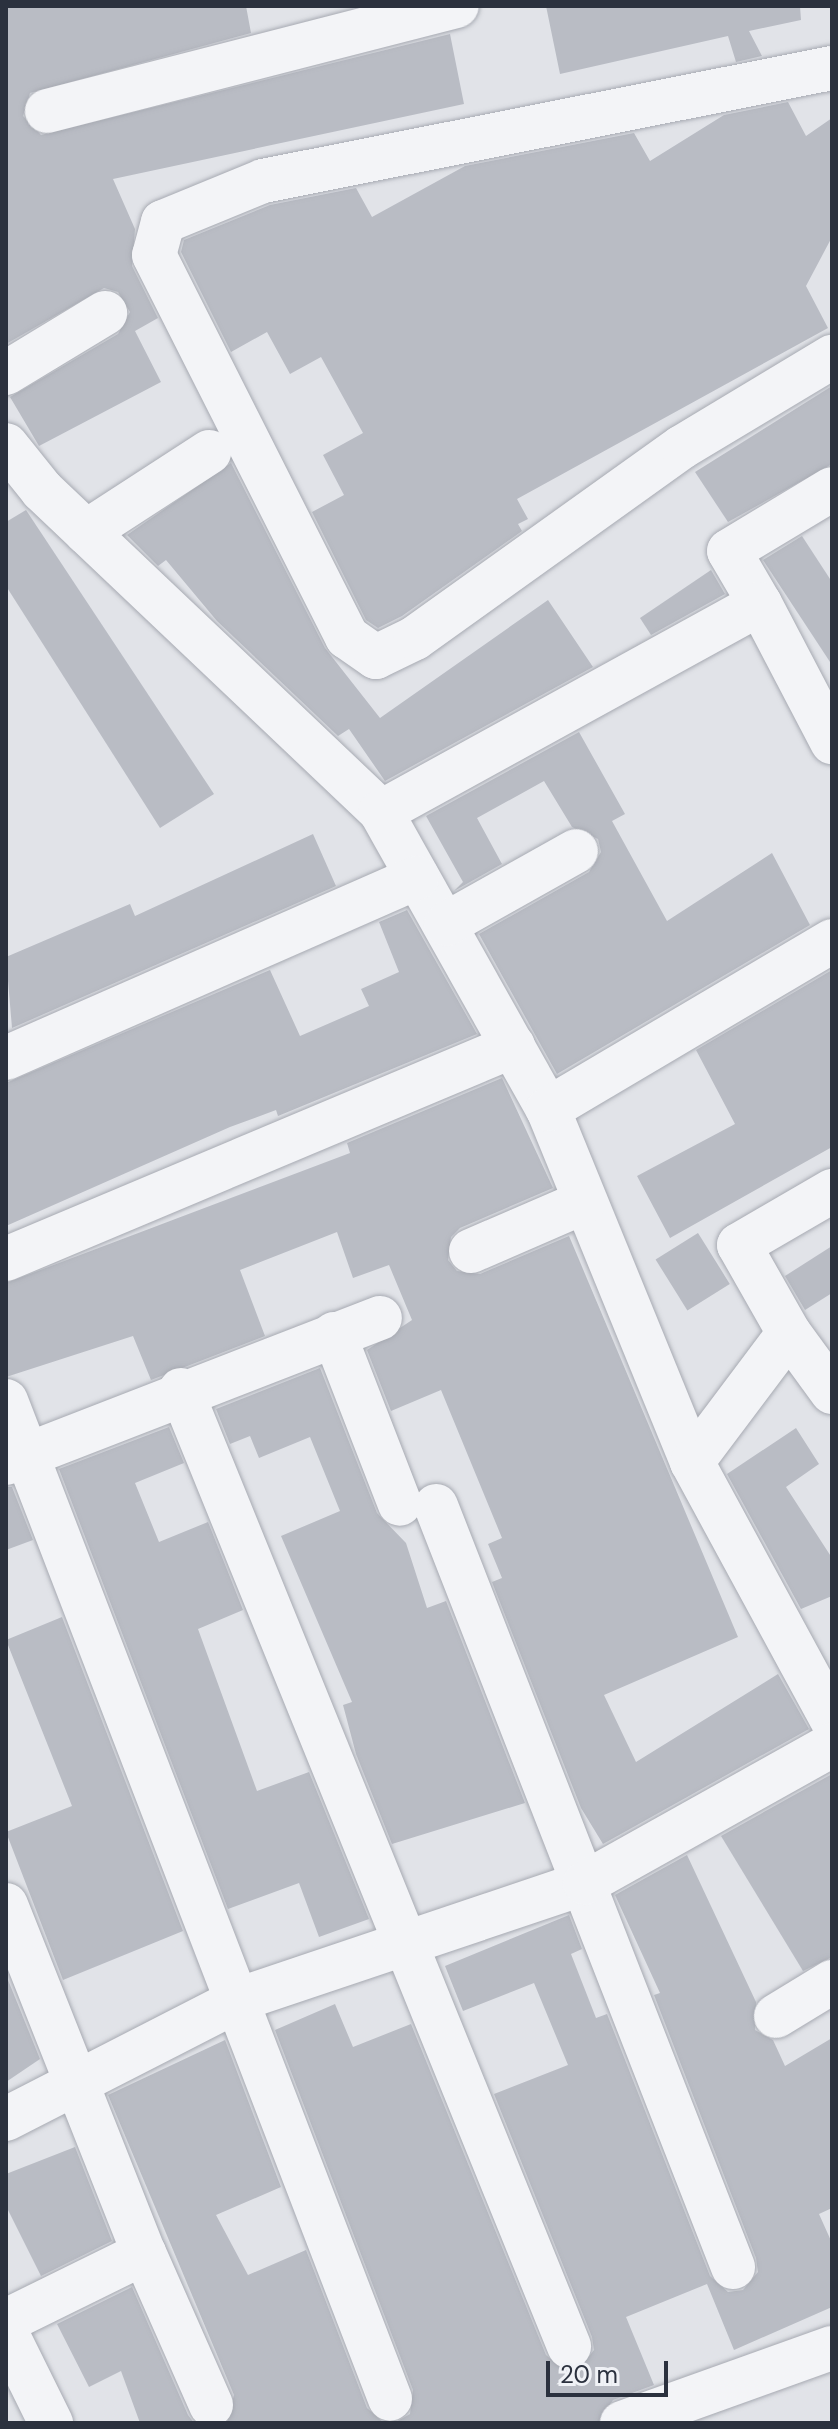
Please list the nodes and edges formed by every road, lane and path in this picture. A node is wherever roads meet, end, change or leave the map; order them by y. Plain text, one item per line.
1 (457, 6) edge
2 (346, 18) edge
3 (832, 68) edge
4 (47, 111) dead end
5 (105, 313) dead end
6 (832, 357) edge
7 (6, 373) edge
8 (209, 452) dead end
9 (11, 460) edge
10 (832, 489) edge
11 (86, 532) junction
12 (760, 604) junction
13 (826, 721) edge
14 (381, 812) junction
15 (576, 851) dead end
16 (417, 878) junction
17 (446, 924) junction
18 (832, 941) edge
19 (513, 1046) junction
20 (6, 1058) edge
21 (548, 1109) junction
22 (832, 1191) edge
23 (584, 1202) junction
24 (471, 1251) dead end
25 (6, 1259) edge
26 (380, 1318) dead end
27 (789, 1333) junction
28 (334, 1334) junction
29 (830, 1386) edge
30 (181, 1390) junction
31 (6, 1401) edge
32 (17, 1458) edge
33 (692, 1462) junction
34 (832, 1720) edge
35 (832, 1745) edge
36 (585, 1883) junction
37 (6, 1907) edge
38 (406, 1948) junction
39 (832, 1982) edge
40 (240, 1999) junction
41 (776, 2016) dead end
42 (79, 2079) junction
43 (6, 2119) edge
44 (144, 2253) junction
45 (733, 2267) dead end
46 (6, 2321) edge
47 (6, 2332) edge
48 (569, 2346) dead end
49 (832, 2348) edge
50 (390, 2399) dead end
51 (211, 2405) dead end
52 (696, 2411) edge
53 (51, 2423) edge
54 (622, 2423) edge

1 - 2 street
2 - 4 street
3 - 6 street
5 - 7 street
8 - 11 street
9 - 11 street
10 - 12 street
11 - 14 street
12 - 13 street
12 - 14 street
14 - 16 street
15 - 17 street
16 - 17 street
16 - 20 street
17 - 19 street
18 - 21 street
19 - 21 street
19 - 25 street
21 - 23 street
22 - 27 street
23 - 24 street
23 - 33 street
26 - 28 street
27 - 29 street
27 - 33 street
28 - 30 street
28 - 36 street
30 - 32 street
30 - 38 street
31 - 32 street
32 - 40 street
33 - 34 street
35 - 36 street
36 - 38 street
36 - 45 street
37 - 42 street
38 - 40 street
38 - 48 street
39 - 41 street
40 - 42 street
40 - 50 street
42 - 43 street
42 - 44 street
44 - 46 street
44 - 51 street
47 - 53 street
49 - 52 street
52 - 54 street

